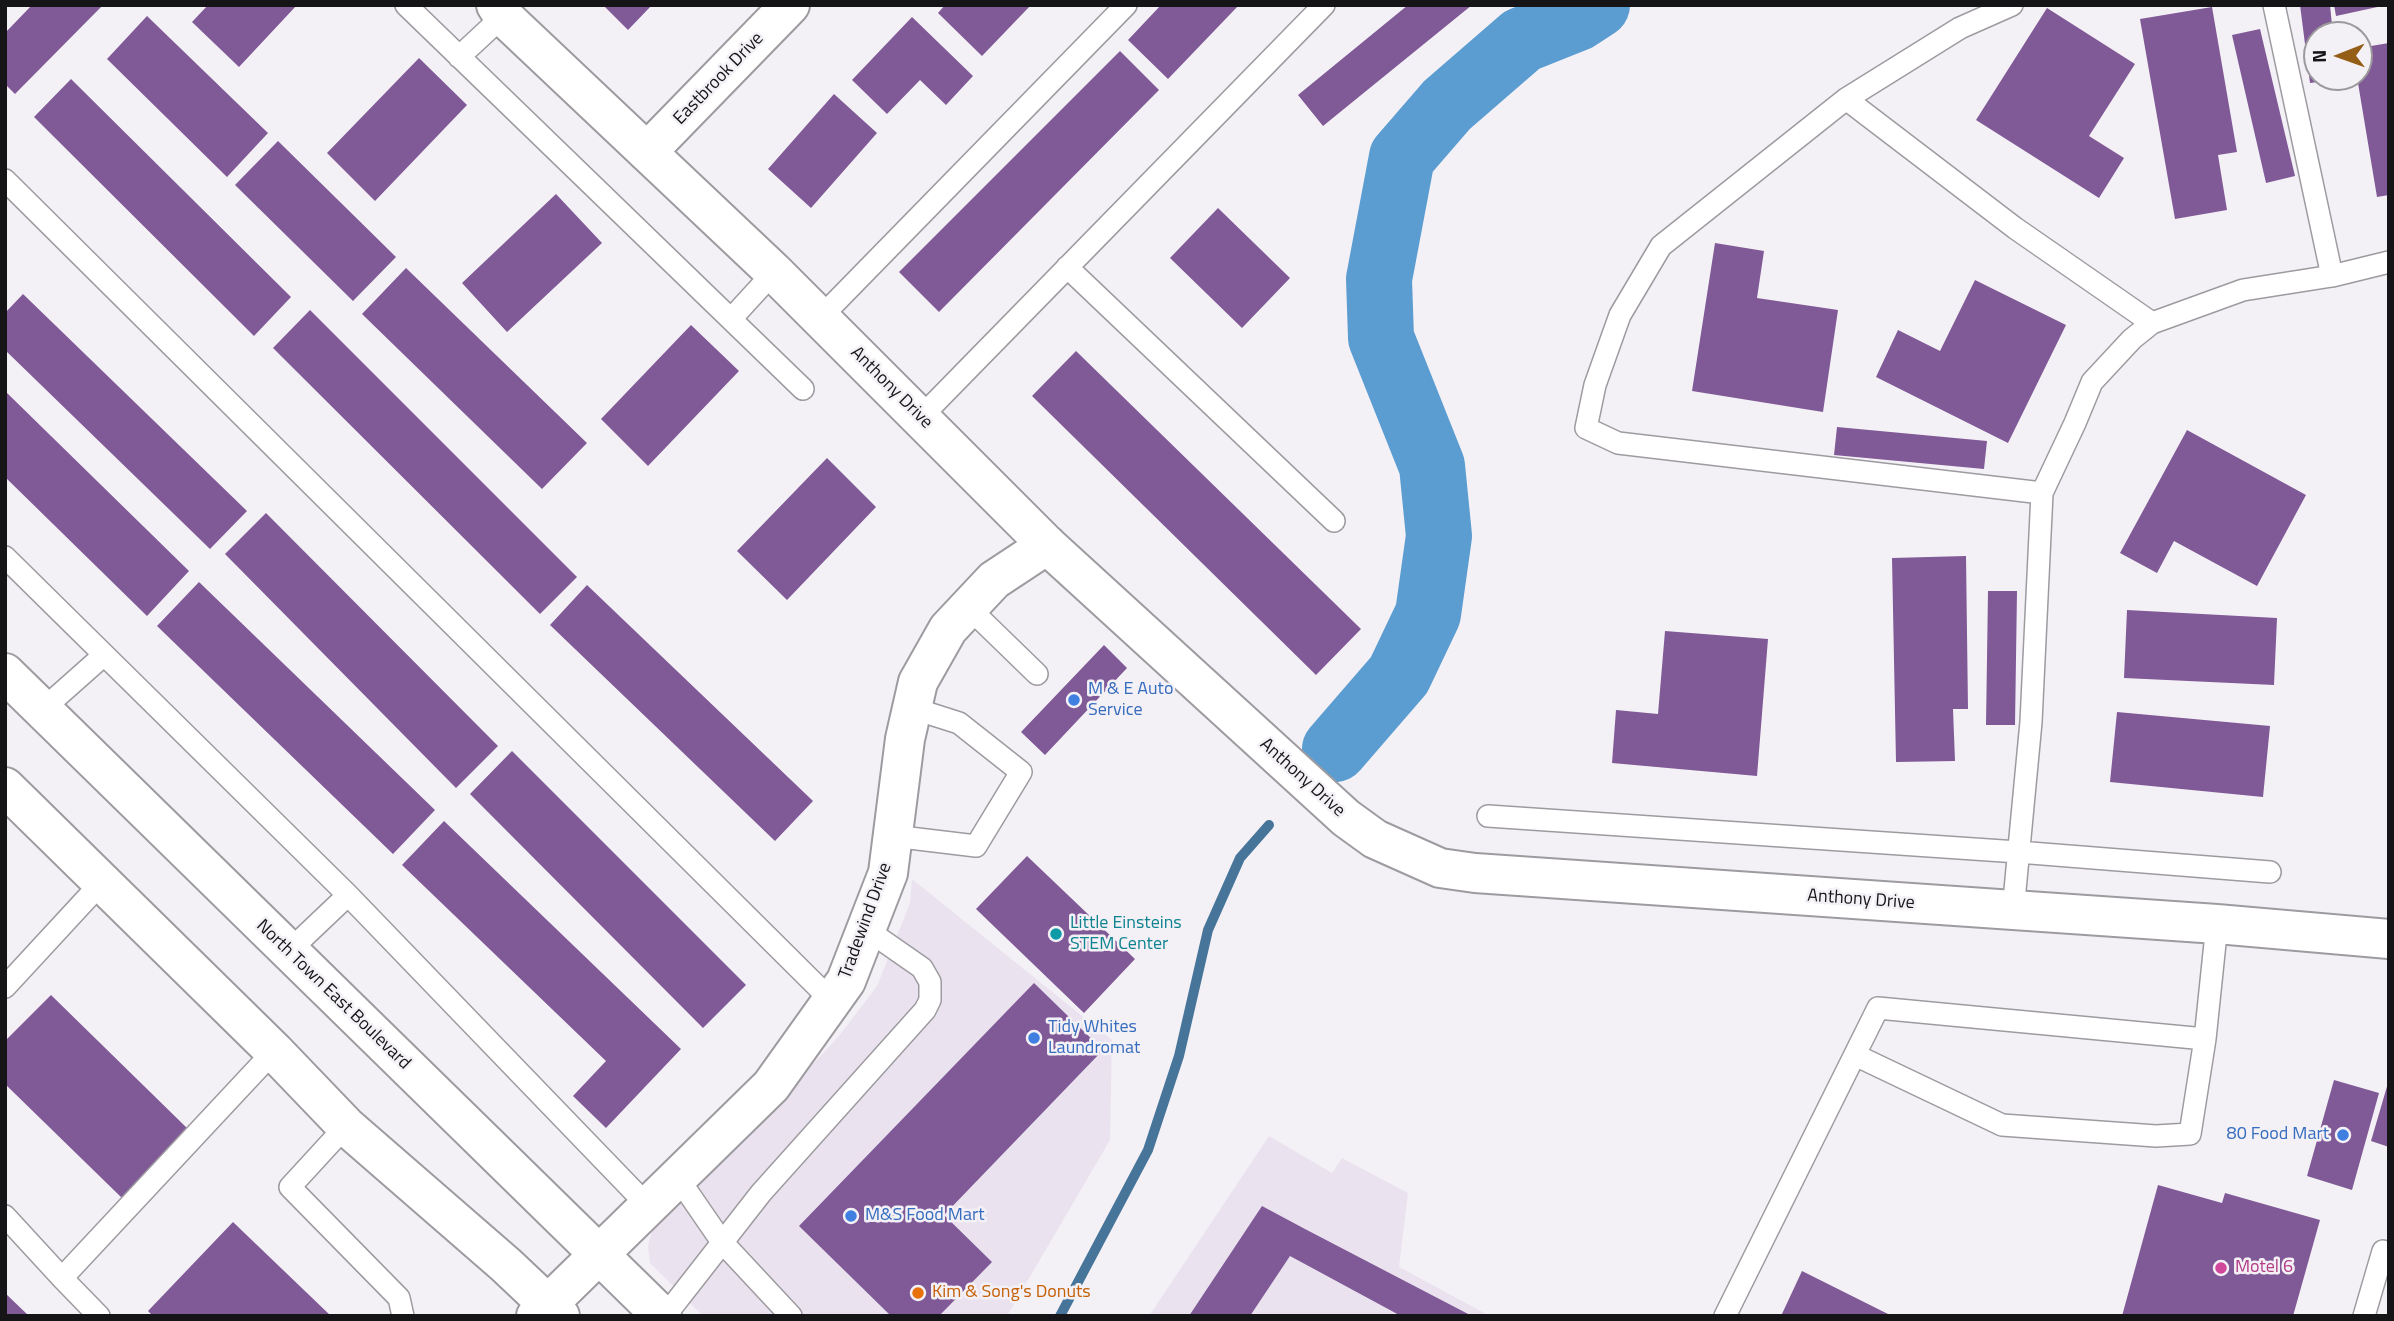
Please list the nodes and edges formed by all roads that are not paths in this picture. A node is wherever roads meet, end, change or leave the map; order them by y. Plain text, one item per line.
1 (405, 5) edge
2 (790, 5) edge
3 (1126, 5) edge
4 (1324, 5) edge
5 (2012, 5) edge
6 (2274, 5) edge
7 (499, 11) edge
8 (459, 57) junction
9 (1846, 99) junction
10 (647, 152) junction
11 (5, 180) edge
12 (2389, 262) edge
13 (1067, 267) junction
14 (774, 272) junction
15 (2332, 276) junction
16 (820, 318) junction
17 (731, 319) junction
18 (2152, 323) junction
19 (803, 389) dead end
20 (920, 418) junction
21 (2042, 493) junction
22 (1334, 520) dead end
23 (1047, 545) junction
24 (5, 557) edge
25 (968, 607) junction
26 (104, 655) junction
27 (5, 673) edge
28 (1037, 674) dead end
29 (912, 708) junction
30 (43, 710) junction
31 (5, 787) edge
32 (1488, 816) dead end
33 (893, 836) junction
34 (2018, 852) junction
35 (2270, 872) dead end
36 (102, 882) junction
37 (348, 895) junction
38 (2013, 911) junction
39 (2217, 924) junction
40 (866, 929) junction
41 (2389, 939) edge
42 (289, 951) junction
43 (5, 987) edge
44 (832, 1001) junction
45 (2205, 1039) junction
46 (274, 1051) junction
47 (1855, 1055) junction
48 (346, 1126) junction
49 (678, 1178) junction
50 (648, 1206) junction
51 (5, 1216) edge
52 (722, 1242) junction
53 (2384, 1251) dead end
54 (599, 1254) junction
55 (62, 1278) junction
56 (548, 1312) edge
57 (95, 1314) edge
58 (402, 1316) edge
59 (663, 1316) edge
60 (791, 1316) edge
61 (1725, 1316) edge
62 (2364, 1316) edge

1 - 8 lane
2 - 10 street, Eastbrook Drive
3 - 16 lane
4 - 13 lane
5 - 9 lane
6 - 15 lane
7 - 8 lane
7 - 10 street, Anthony Drive
8 - 17 lane
9 - 18 lane
9 - 21 lane
10 - 14 street, Anthony Drive
11 - 44 lane
12 - 15 lane
13 - 20 lane
13 - 22 lane
14 - 16 street, Anthony Drive
14 - 17 lane
15 - 18 lane
16 - 20 street, Anthony Drive
17 - 19 lane
18 - 21 lane
20 - 23 street, Anthony Drive
21 - 34 lane
23 - 25 street, Tradewind Drive
23 - 38 street, Anthony Drive
24 - 26 lane
25 - 28 lane
25 - 29 street, Tradewind Drive
26 - 30 lane
26 - 37 lane
27 - 30 street, North Town East Boulevard
29 - 33 street, Tradewind Drive
29 - 33 lane
30 - 42 street, North Town East Boulevard
31 - 36 street
32 - 34 lane
33 - 40 street, Tradewind Drive
34 - 35 lane
34 - 38 lane
36 - 43 lane
36 - 46 street
37 - 42 lane
37 - 50 lane
38 - 39 street, Anthony Drive
39 - 41 street, Anthony Drive
39 - 45 lane
40 - 44 street, Tradewind Drive
40 - 52 lane
42 - 54 street, North Town East Boulevard
44 - 49 street, Tradewind Drive
45 - 47 lane
45 - 47 lane
46 - 48 street
46 - 55 lane
47 - 61 lane
48 - 56 street
48 - 58 lane
49 - 50 street, Tradewind Drive
49 - 52 lane
50 - 54 street, Tradewind Drive
51 - 55 lane
52 - 59 lane
52 - 60 lane
53 - 62 lane
54 - 56 street, Tradewind Drive
54 - 59 street, North Town East Boulevard
55 - 57 lane

